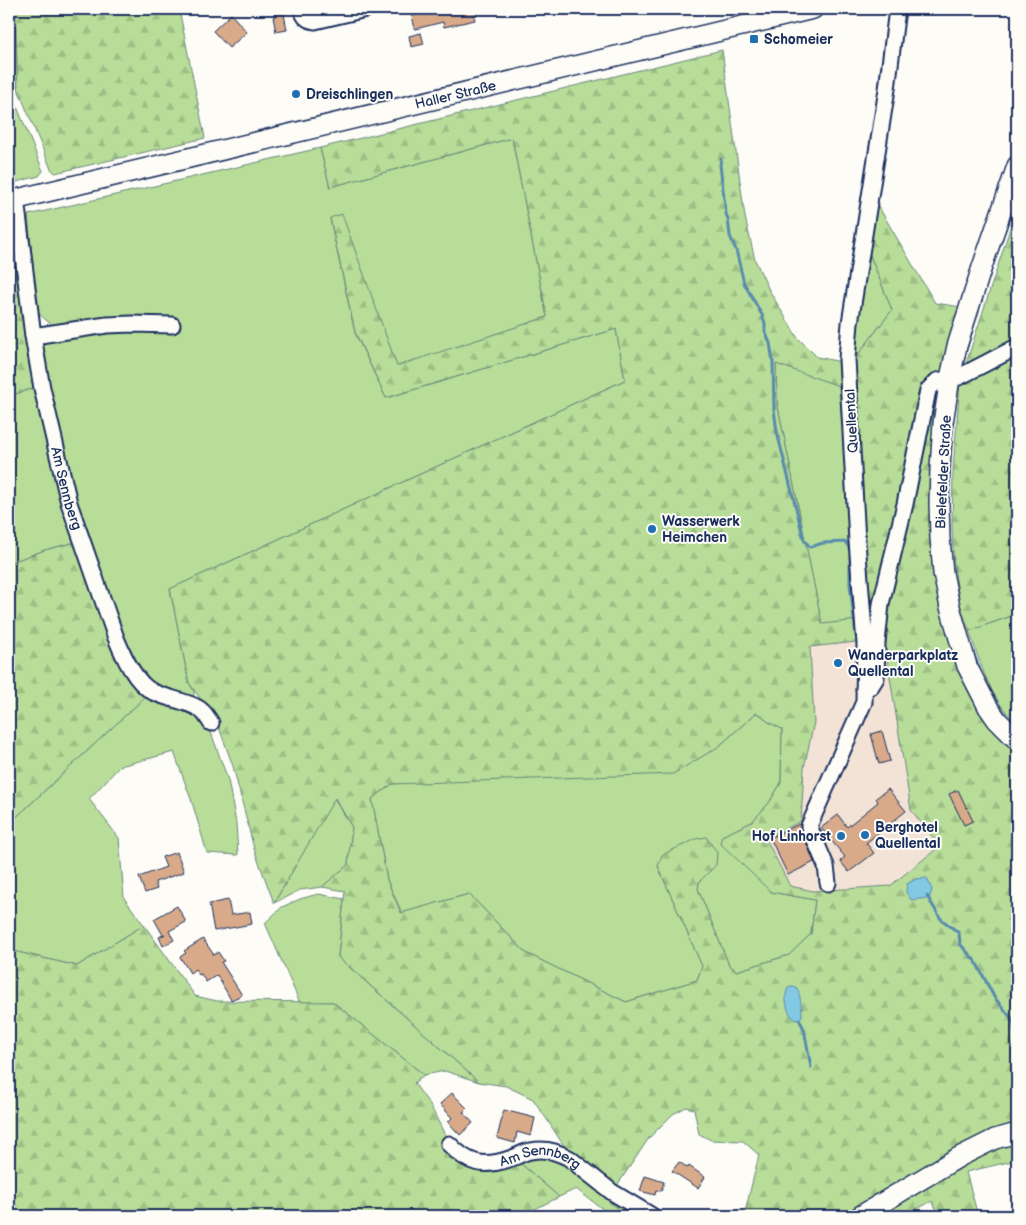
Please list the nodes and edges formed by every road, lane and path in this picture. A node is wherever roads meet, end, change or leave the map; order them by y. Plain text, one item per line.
1 (302, 9) edge
2 (366, 9) edge
3 (814, 9) edge
4 (897, 9) edge
5 (1017, 166) edge
6 (12, 200) edge
7 (172, 325) dead end
8 (33, 336) junction
9 (1017, 347) edge
10 (950, 378) junction
11 (864, 689) junction
12 (211, 723) dead end
13 (1017, 740) edge
14 (828, 883) dead end
15 (1017, 1133) edge
16 (449, 1144) dead end
17 (652, 1216) edge
18 (860, 1216) edge

1 - 2 street
3 - 6 main road, Haller Straße
4 - 11 street, Quellental
5 - 10 main road, Bielefelder Straße
6 - 8 street, Am Sennberg
7 - 8 street
8 - 12 street, Am Sennberg
9 - 10 street
10 - 11 street
10 - 13 main road, Bielefelder Straße
11 - 14 street, Quellental
15 - 18 main road
16 - 17 street, Am Sennberg

